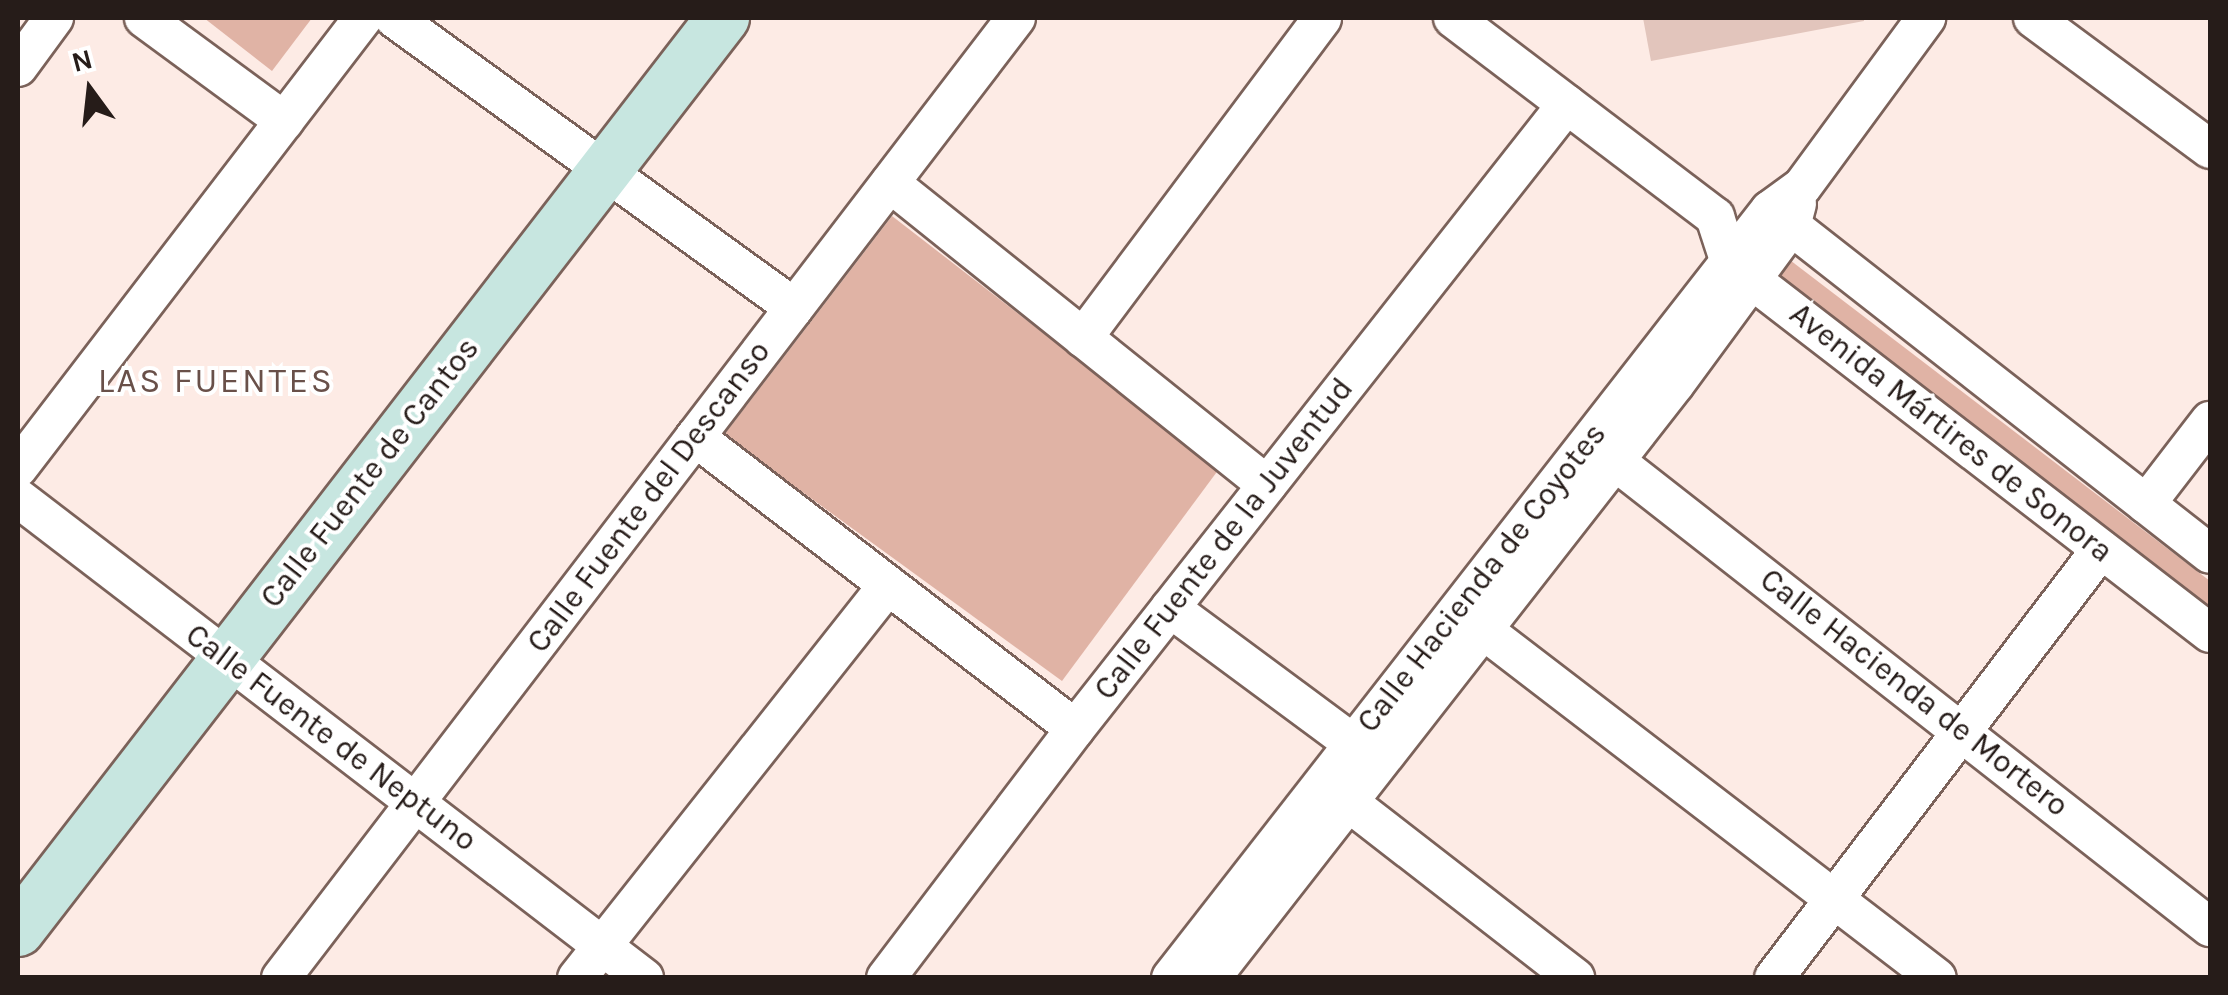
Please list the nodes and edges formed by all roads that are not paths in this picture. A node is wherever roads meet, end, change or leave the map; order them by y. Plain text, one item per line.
1 (54, 18) edge
2 (144, 18) edge
3 (364, 18) edge
4 (394, 18) edge
5 (681, 18) edge
6 (723, 18) edge
7 (1016, 18) edge
8 (1322, 18) edge
9 (1453, 18) edge
10 (1926, 18) edge
11 (2033, 18) edge
12 (18, 67) edge
13 (1566, 104) junction
14 (284, 121) junction
15 (2210, 149) edge
16 (592, 160) junction
17 (890, 183) junction
18 (1715, 217) junction
19 (1780, 218) junction
20 (1740, 271) junction
21 (794, 308) junction
22 (1083, 338) junction
23 (2210, 421) edge
24 (695, 437) junction
25 (1615, 460) junction
26 (18, 468) edge
27 (1266, 486) junction
28 (18, 498) edge
29 (2146, 504) junction
30 (2101, 549) junction
31 (2210, 554) edge
32 (888, 585) junction
33 (1170, 608) junction
34 (1482, 629) junction
35 (2210, 633) edge
36 (214, 648) junction
37 (1075, 729) junction
38 (1964, 730) junction
39 (1365, 752) junction
40 (1347, 801) junction
41 (415, 803) junction
42 (18, 876) edge
43 (1834, 899) junction
44 (2210, 927) edge
45 (18, 930) edge
46 (602, 946) junction
47 (1219, 975) edge
48 (281, 978) edge
49 (577, 978) edge
50 (644, 978) edge
51 (886, 978) edge
52 (1171, 978) edge
53 (1575, 978) edge
54 (1774, 978) edge
55 (1938, 978) edge

1 - 12 street
2 - 14 street
3 - 14 street
4 - 16 street
5 - 16 street, Calle Fuente de Cantos
6 - 16 street, Calle Fuente de Cantos
7 - 17 street, Calle Fuente del Descanso
8 - 22 street
9 - 13 street
10 - 19 street, Calle Hacienda de Coyotes
11 - 15 street
13 - 18 street
13 - 27 street, Calle Fuente de la Juventud
14 - 26 street
16 - 21 street
16 - 36 street, Calle Fuente de Cantos
17 - 21 street, Calle Fuente del Descanso
17 - 22 street
18 - 19 street
18 - 20 street
19 - 20 street, Calle Hacienda de Coyotes
19 - 29 street, Avenida Mártires de Sonora
20 - 25 street, Calle Hacienda de Coyotes
20 - 30 street, Avenida Mártires de Sonora
20 - 39 street, Calle Hacienda de Coyotes
21 - 24 street, Calle Fuente del Descanso
22 - 27 street
23 - 29 street
24 - 32 street
24 - 41 street, Calle Fuente del Descanso
25 - 34 street, Calle Hacienda de Coyotes
25 - 38 street, Calle Hacienda de Mortero
27 - 33 street, Calle Fuente de la Juventud
28 - 36 street, Calle Fuente de Neptuno
29 - 31 street, Avenida Mártires de Sonora
30 - 35 street, Avenida Mártires de Sonora
30 - 38 street
32 - 37 street
32 - 46 street
33 - 37 street, Calle Fuente de la Juventud
33 - 39 street
34 - 39 street, Calle Hacienda de Coyotes
34 - 43 street
36 - 41 street, Calle Fuente de Neptuno
36 - 42 street, Calle Fuente de Cantos
36 - 45 street, Calle Fuente de Cantos
37 - 51 street, Calle Fuente de la Juventud
38 - 43 street
38 - 44 street, Calle Hacienda de Mortero
39 - 40 street, Calle Hacienda de Coyotes
39 - 52 street, Calle Hacienda de Coyotes
40 - 47 street, Calle Hacienda de Coyotes
40 - 53 street
41 - 46 street, Calle Fuente de Neptuno
41 - 48 street, Calle Fuente del Descanso
43 - 54 street
43 - 55 street
46 - 49 street
46 - 50 street, Calle Fuente de Neptuno

